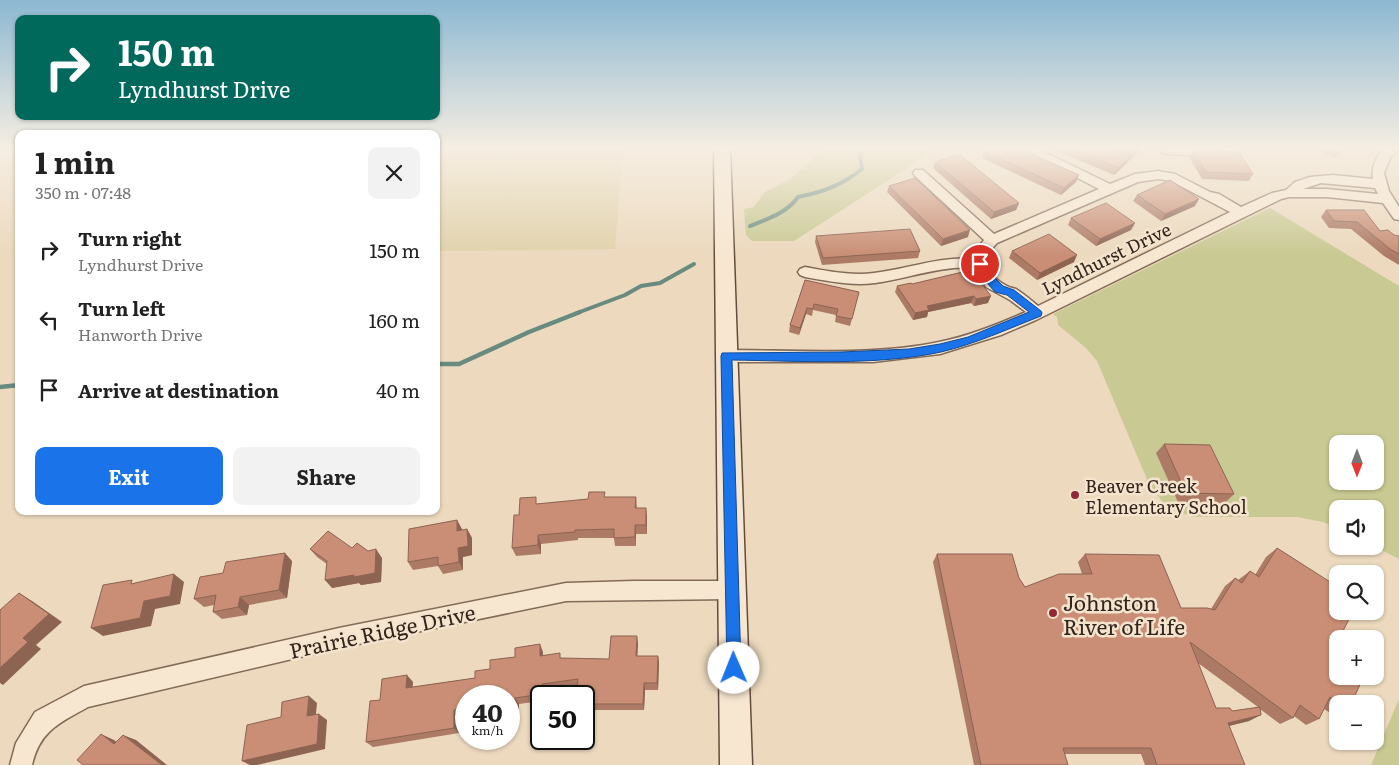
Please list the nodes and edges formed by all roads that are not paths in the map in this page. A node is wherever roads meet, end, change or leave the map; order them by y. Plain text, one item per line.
1 (723, 184) edge
2 (932, 184) edge
3 (1099, 184) edge
4 (1124, 184) edge
5 (1185, 184) edge
6 (1306, 184) edge
7 (1376, 184) edge
8 (1380, 184) joint
9 (1110, 189) junction
10 (1289, 193) junction
11 (1206, 195) joint
12 (1385, 198) junction
13 (1237, 214) junction
14 (1399, 216) edge
15 (992, 240) junction
16 (980, 264) junction
17 (804, 272) dead end
18 (999, 289) joint
19 (1032, 316) junction
20 (726, 356) junction
21 (732, 590) junction
22 (43, 720) joint
23 (21, 765) edge
24 (736, 765) edge

1 - 20 main road
2 - 15 street
3 - 9 street
4 - 9 street
5 - 11 street
6 - 10 street, Lyndhurst Drive
7 - 8 street, Lyndhurst Drive
8 - 12 street
9 - 15 street
10 - 12 street, Lyndhurst Drive
10 - 13 street, Lyndhurst Drive
11 - 13 street
12 - 14 street
13 - 19 street, Lyndhurst Drive
15 - 16 street
16 - 17 street
16 - 18 street
18 - 19 street
19 - 20 street, Lyndhurst Drive
20 - 21 main road
21 - 22 street, Prairie Ridge Drive
21 - 24 main road
22 - 23 street

